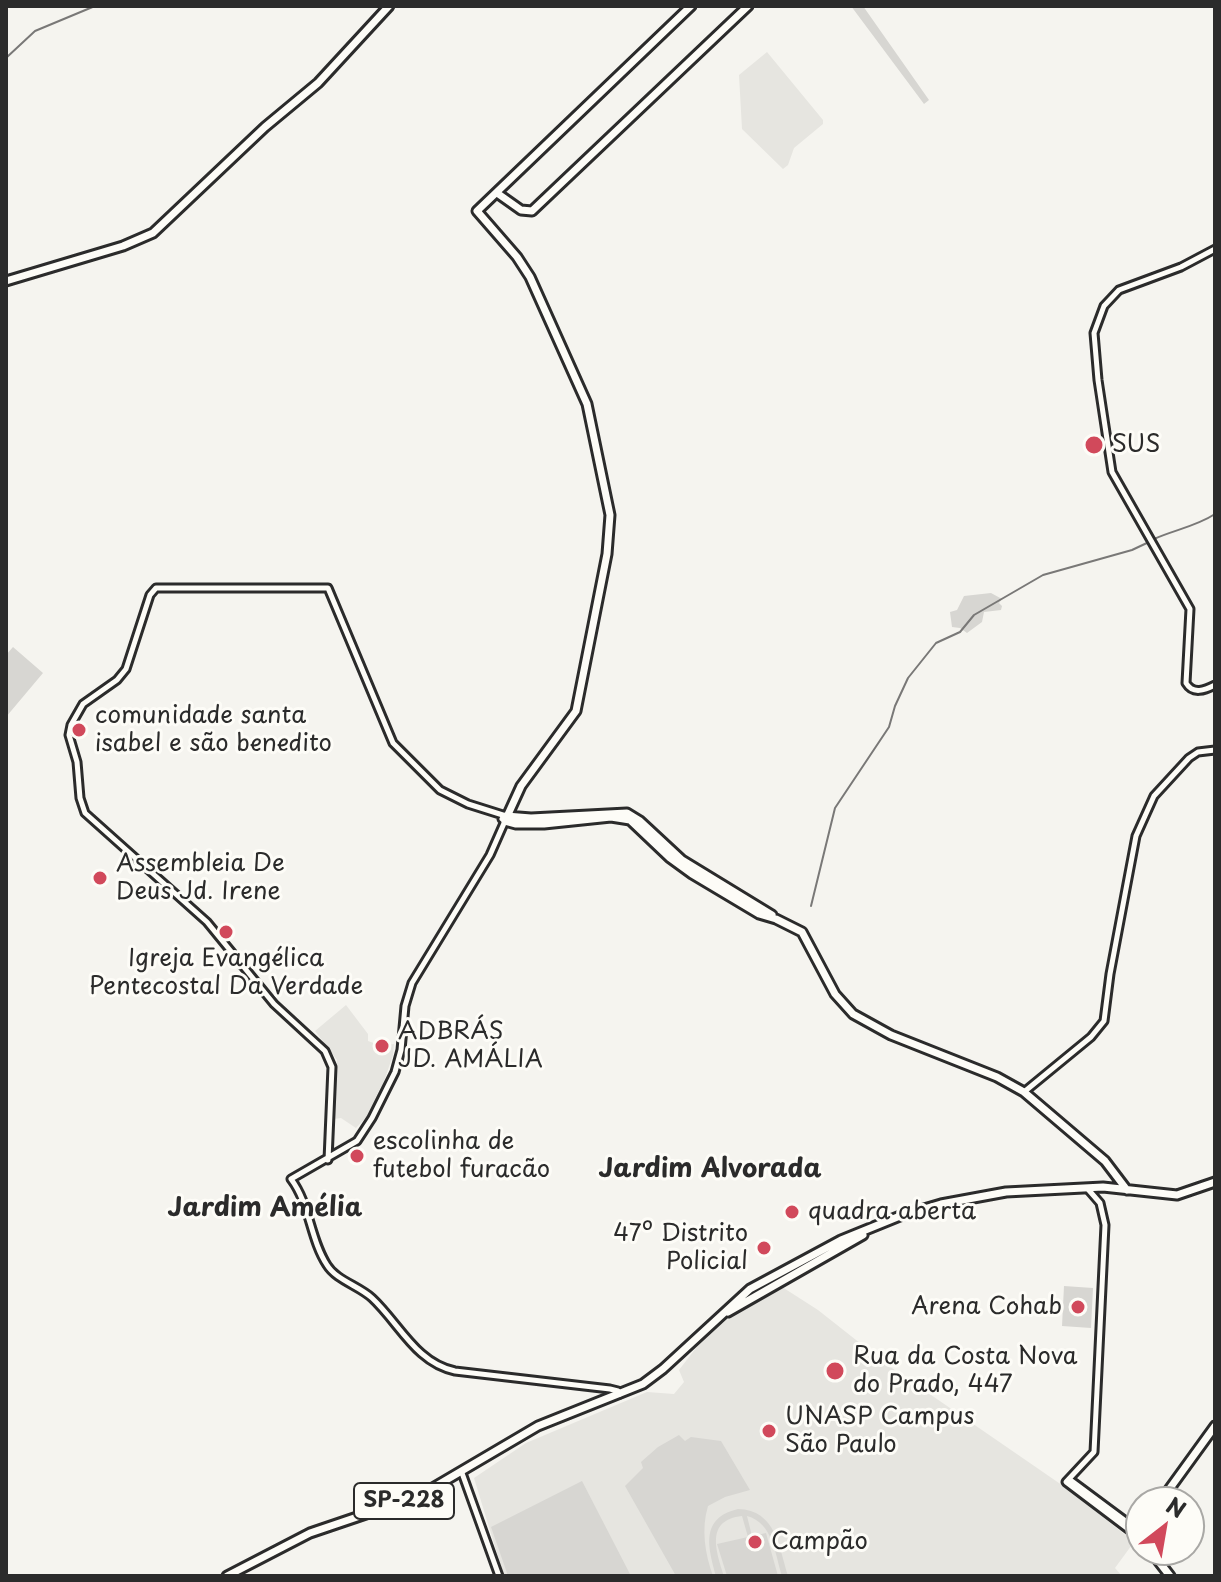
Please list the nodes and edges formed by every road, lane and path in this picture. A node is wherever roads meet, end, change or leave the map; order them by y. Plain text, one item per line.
1 (389, 6) edge
2 (691, 6) edge
3 (748, 6) edge
4 (497, 193) junction
5 (1215, 249) edge
6 (6, 281) edge
7 (1215, 685) edge
8 (1215, 750) edge
9 (505, 818) junction
10 (1024, 1092) junction
11 (328, 1160) junction
12 (1115, 1173) junction
13 (1215, 1182) edge
14 (1087, 1187) junction
15 (1103, 1187) junction
16 (1127, 1190) junction
17 (669, 1364) junction
18 (666, 1375) dead end
19 (620, 1394) junction
20 (1215, 1426) edge
21 (462, 1473) junction
22 (1172, 1486) edge
23 (1125, 1523) edge
24 (227, 1576) edge
25 (499, 1576) edge

1 - 6 main road
2 - 4 main road
3 - 4 main road
4 - 9 main road
5 - 7 street
8 - 10 street
9 - 10 main road
9 - 11 street
9 - 11 street
10 - 12 main road
11 - 19 street
12 - 15 main road
12 - 16 main road
13 - 16 main road, SP-228
14 - 15 main road, SP-228
14 - 17 main road, SP-228
14 - 23 street
15 - 16 main road, SP-228
17 - 18 main road
17 - 19 main road, SP-228
19 - 21 main road, SP-228
20 - 22 main road
21 - 24 main road, SP-228
21 - 25 street

